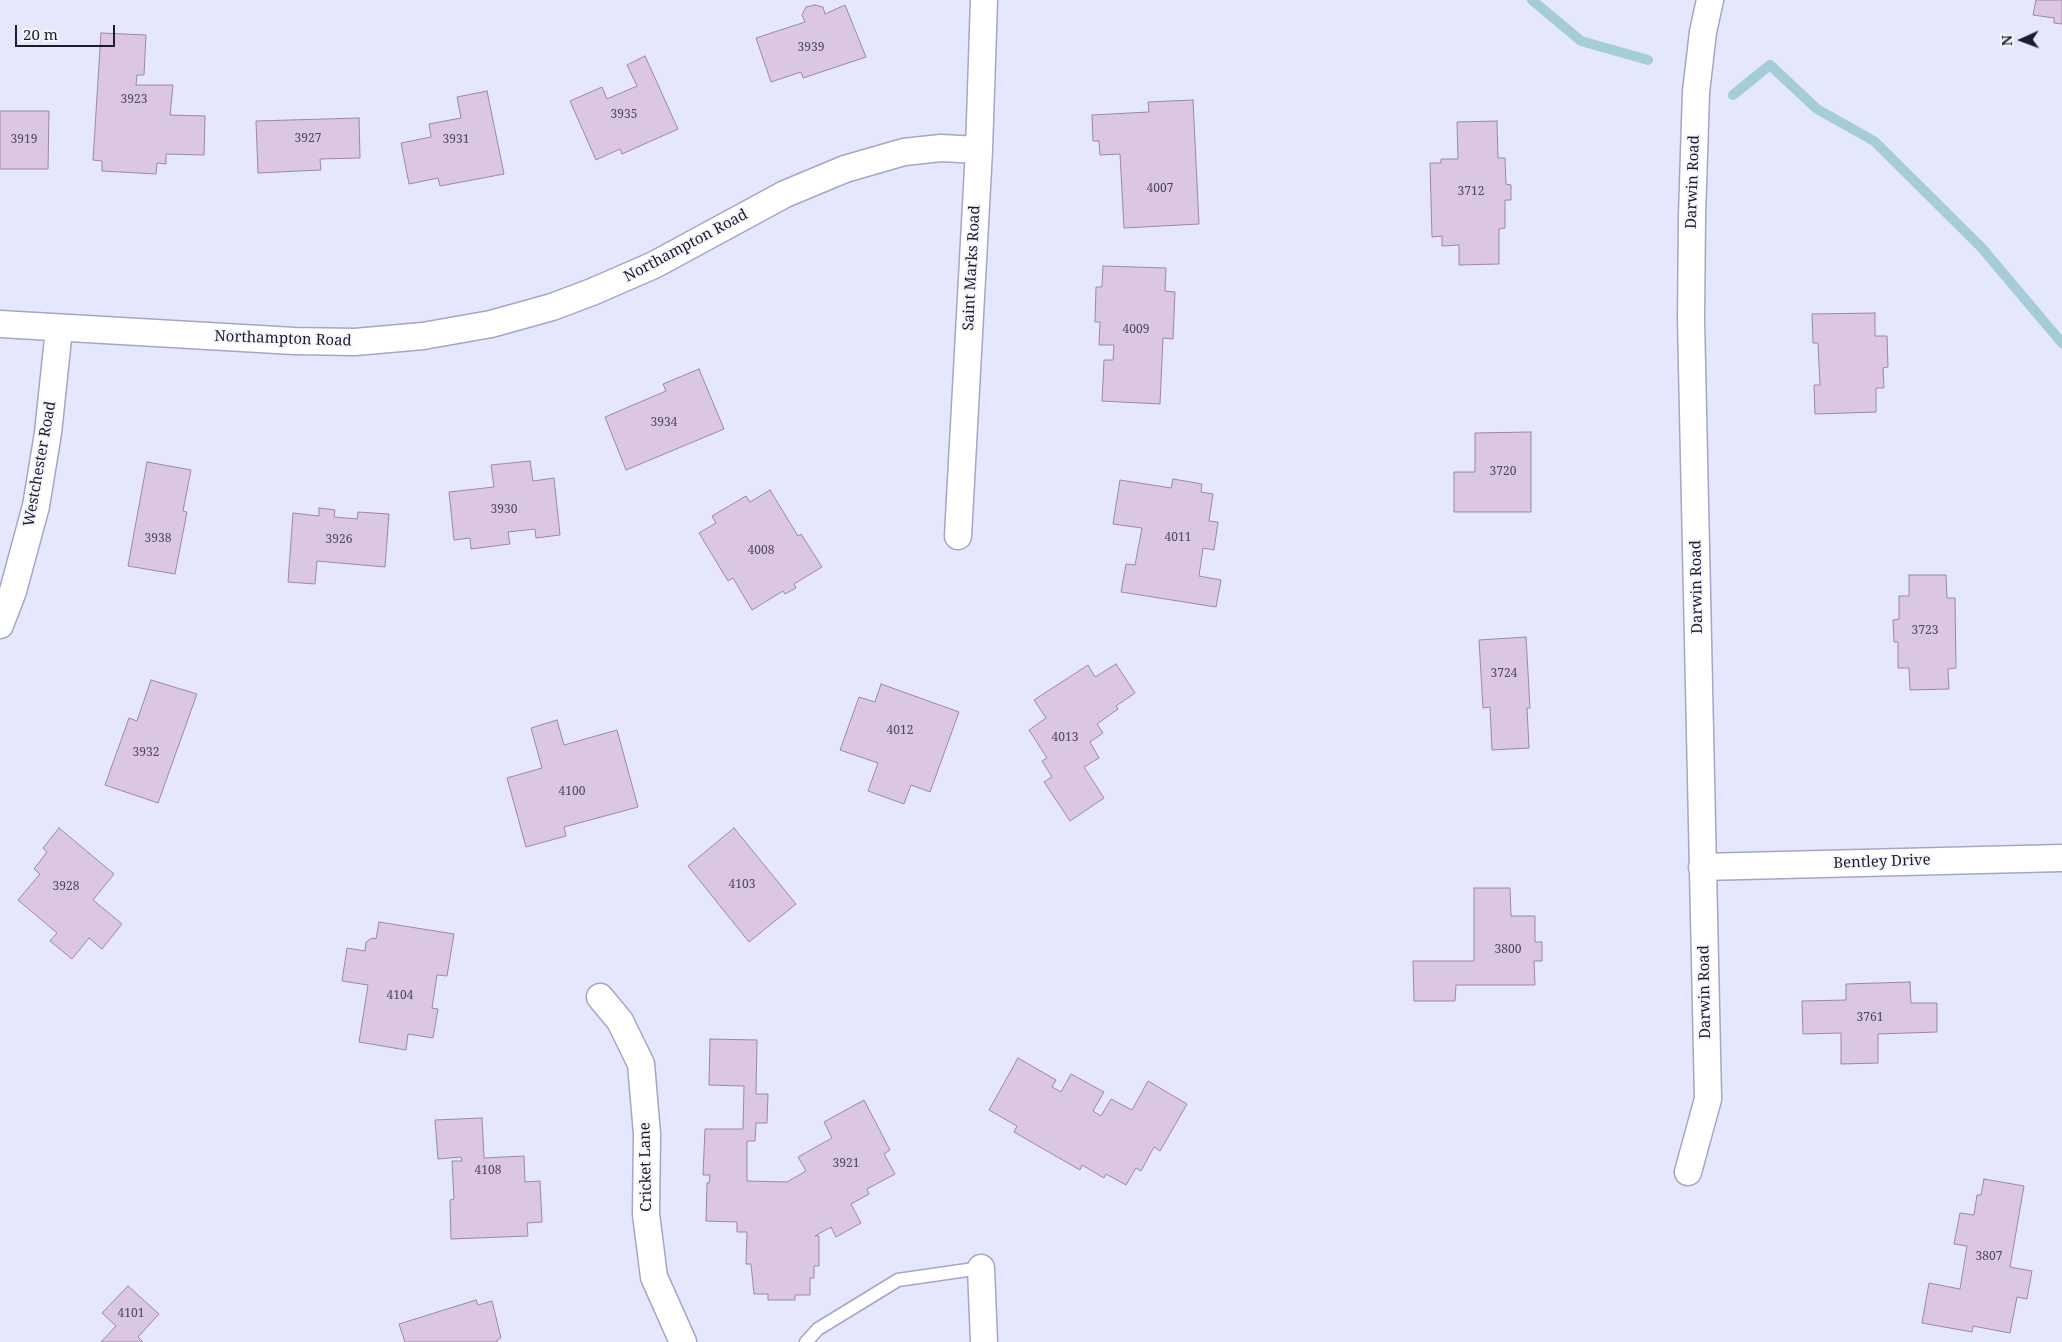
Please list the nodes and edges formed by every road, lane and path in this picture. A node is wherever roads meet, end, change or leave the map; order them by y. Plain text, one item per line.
1 (984, 0) edge
2 (1710, 0) edge
3 (979, 150) junction
4 (0, 324) edge
5 (59, 329) junction
6 (958, 536) dead end
7 (0, 625) edge
8 (2062, 858) edge
9 (1702, 867) junction
10 (600, 997) dead end
11 (1688, 1172) dead end
12 (981, 1268) joint
13 (683, 1342) edge
14 (806, 1342) edge
15 (984, 1342) edge

1 - 3 street, Saint Marks Road
2 - 9 street, Darwin Road
3 - 5 street, Northampton Road
3 - 6 street, Saint Marks Road
4 - 5 street, Northampton Road
5 - 7 street, Westchester Road
8 - 9 street, Bentley Drive
9 - 11 street, Darwin Road
10 - 13 street, Cricket Lane
12 - 14 lane
12 - 15 street

